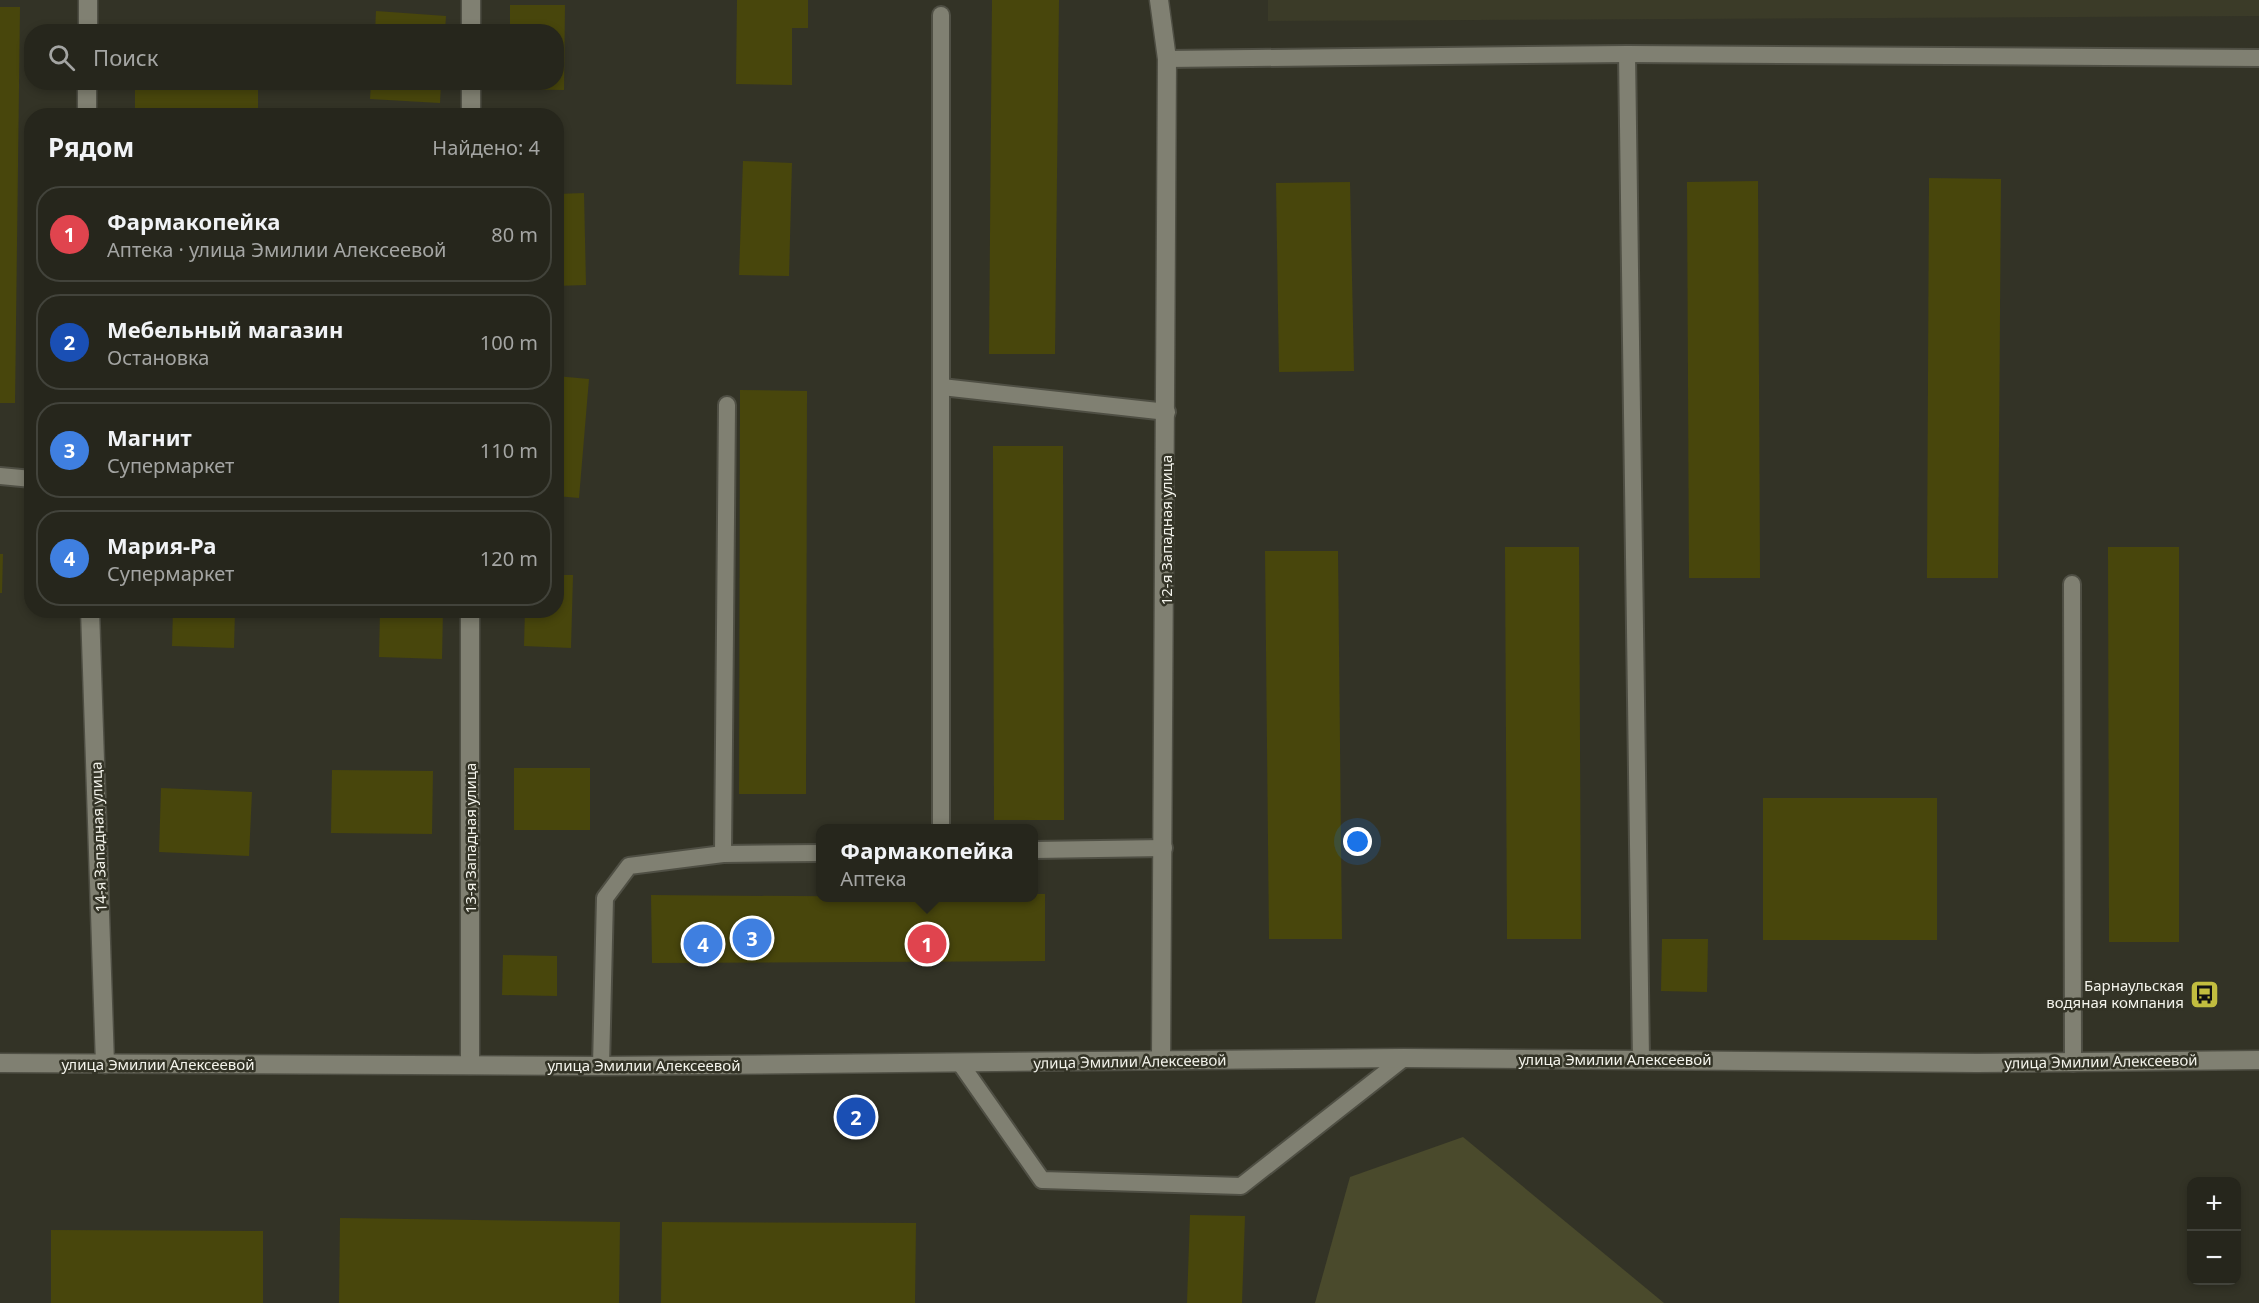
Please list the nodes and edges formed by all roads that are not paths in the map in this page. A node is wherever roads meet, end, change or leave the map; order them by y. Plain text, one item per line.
1 (88, 0) edge
2 (471, 0) edge
3 (1159, 0) edge
4 (942, 15) dead end
5 (88, 24) edge
6 (471, 24) edge
7 (1627, 54) junction
8 (2259, 58) edge
9 (1167, 59) junction
10 (87, 90) edge
11 (471, 90) edge
12 (87, 108) edge
13 (471, 108) edge
14 (942, 387) junction
15 (727, 405) dead end
16 (1167, 412) junction
17 (0, 476) edge
18 (24, 478) edge
19 (2072, 584) dead end
20 (90, 618) edge
21 (470, 618) edge
22 (941, 824) edge
23 (1164, 848) junction
24 (1038, 850) edge
25 (816, 853) edge
26 (723, 854) junction
27 (1404, 1058) junction
28 (1161, 1060) junction
29 (1641, 1060) junction
30 (2259, 1060) edge
31 (0, 1063) edge
32 (960, 1063) junction
33 (2073, 1063) junction
34 (105, 1064) junction
35 (470, 1065) junction
36 (601, 1066) junction

1 - 5 street
2 - 6 street
3 - 9 street, 12-я Западная улица
4 - 14 lane
7 - 8 lane
7 - 9 lane
7 - 29 lane
9 - 16 street, 12-я Западная улица
10 - 12 street
11 - 13 street
14 - 16 lane
14 - 22 lane
15 - 26 lane
16 - 23 street, 12-я Западная улица
17 - 18 lane
19 - 33 lane
20 - 34 street, 14-я Западная улица
21 - 35 street, 13-я Западная улица
23 - 24 lane
23 - 28 street, 12-я Западная улица
25 - 26 lane
26 - 36 lane
27 - 28 street, улица Эмилии Алексеевой
27 - 29 street, улица Эмилии Алексеевой
27 - 32 lane
28 - 32 street, улица Эмилии Алексеевой
29 - 33 street, улица Эмилии Алексеевой
30 - 33 street, улица Эмилии Алексеевой
31 - 34 street, улица Эмилии Алексеевой
32 - 36 street, улица Эмилии Алексеевой
34 - 35 street, улица Эмилии Алексеевой
35 - 36 street, улица Эмилии Алексеевой

